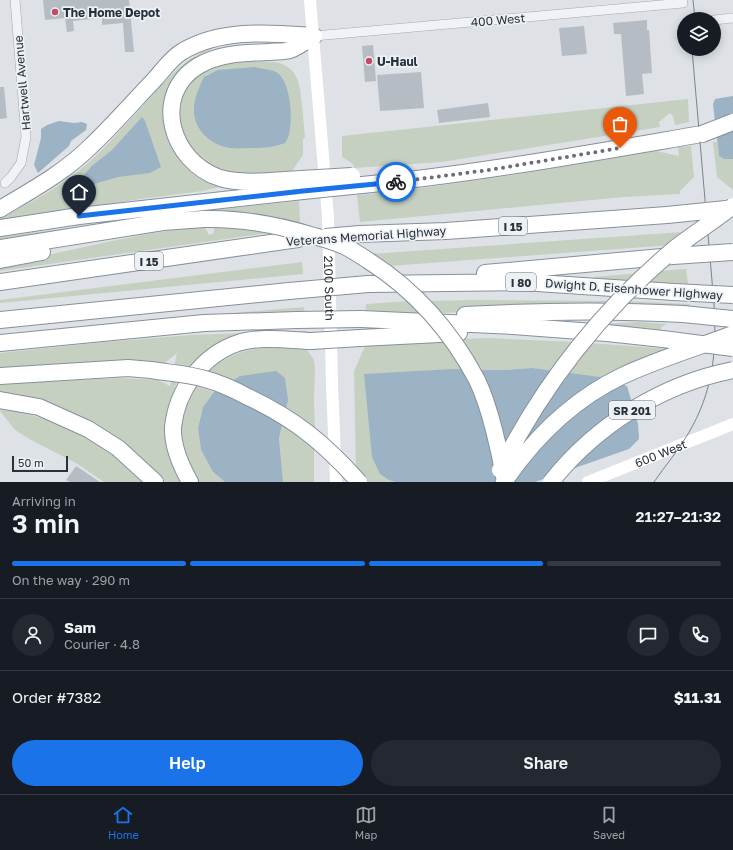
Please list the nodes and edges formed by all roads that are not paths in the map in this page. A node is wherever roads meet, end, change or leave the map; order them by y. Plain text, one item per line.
1 (14, 0) edge
2 (310, 0) edge
3 (682, 2) edge
4 (733, 18) edge
5 (721, 19) edge
6 (314, 36) junction
7 (733, 122) edge
8 (733, 126) edge
9 (733, 132) edge
10 (702, 134) junction
11 (5, 183) dead end
12 (302, 185) junction
13 (733, 207) edge
14 (0, 209) edge
15 (197, 220) junction
16 (0, 228) edge
17 (0, 248) edge
18 (733, 252) edge
19 (0, 260) edge
20 (0, 282) edge
21 (368, 284) junction
22 (733, 295) edge
23 (383, 319) junction
24 (733, 319) edge
25 (0, 320) edge
26 (574, 330) junction
27 (733, 334) edge
28 (0, 343) edge
29 (733, 348) edge
30 (733, 370) edge
31 (0, 376) edge
32 (0, 400) edge
33 (733, 424) edge
34 (155, 482) edge
35 (190, 482) edge
36 (336, 482) edge
37 (359, 482) edge
38 (494, 482) edge
39 (504, 482) edge
40 (552, 482) edge
41 (588, 482) edge

1 - 11 street, Hartwell Avenue
2 - 6 main road, 2100 South
3 - 6 street, 400 West
4 - 5 street
6 - 12 highway
6 - 14 highway
6 - 36 main road, 2100 South
7 - 10 highway, bridge
8 - 10 highway, bridge
9 - 10 highway
10 - 12 highway, bridge
12 - 16 highway
13 - 20 highway, Veterans Memorial Highway / I 15, bridge
13 - 38 highway, bridge
15 - 17 highway
15 - 19 highway
15 - 39 highway, bridge
18 - 21 highway, bridge
21 - 22 highway, Dwight D. Eisenhower Highway / I 80, bridge
21 - 25 highway, bridge
23 - 24 highway, bridge
23 - 26 highway
23 - 28 highway, bridge
26 - 29 highway, bridge
26 - 35 highway, bridge
27 - 39 highway, bridge
30 - 40 highway, SR 201, bridge
31 - 37 highway, bridge
32 - 34 highway
33 - 41 main road, 600 West

